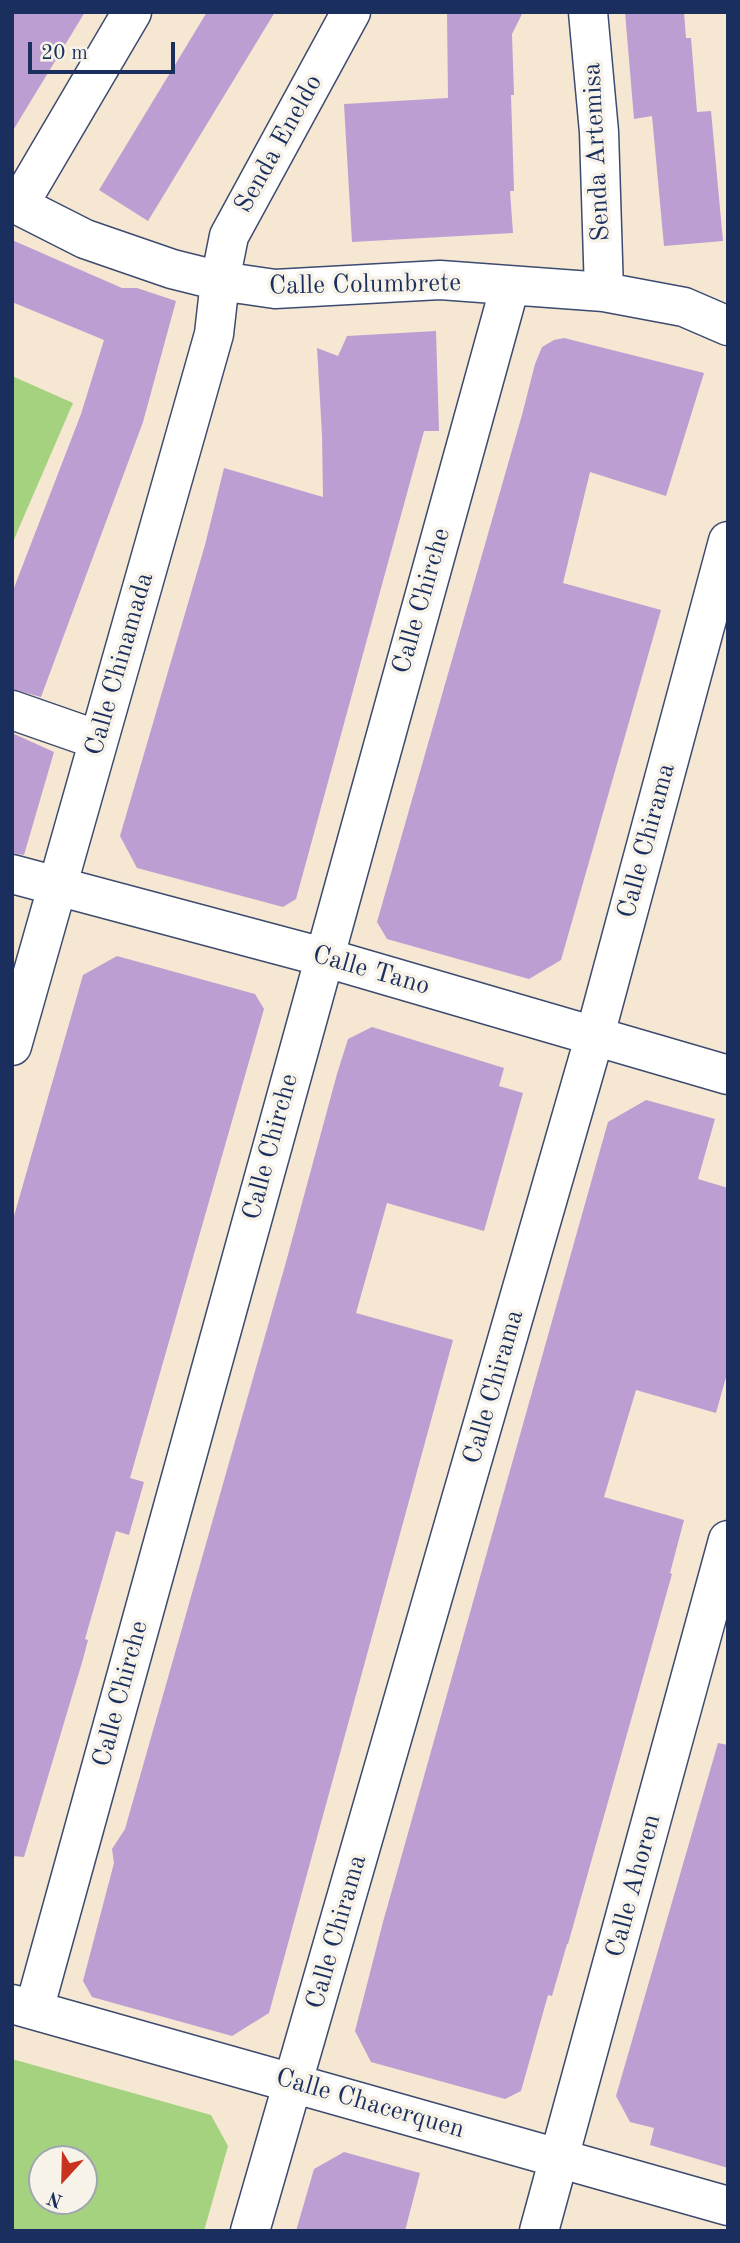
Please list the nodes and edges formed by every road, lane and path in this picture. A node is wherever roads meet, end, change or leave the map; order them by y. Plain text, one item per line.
1 (132, 12) edge
2 (351, 12) edge
3 (588, 12) edge
4 (15, 204) edge
5 (220, 281) junction
6 (510, 286) junction
7 (604, 292) junction
8 (728, 326) edge
9 (728, 541) edge
10 (12, 710) edge
11 (98, 740) junction
12 (12, 874) edge
13 (57, 886) junction
14 (323, 957) junction
15 (595, 1035) junction
16 (12, 1046) edge
17 (728, 1074) edge
18 (728, 1540) edge
19 (23, 2007) edge
20 (294, 2082) junction
21 (561, 2158) junction
22 (728, 2206) edge
23 (250, 2231) edge
24 (539, 2231) edge

1 - 4 street
2 - 5 street, Senda Eneldo
3 - 7 street, Senda Artemisa
4 - 5 street, Calle Columbrete
5 - 6 street, Calle Columbrete
5 - 11 street, Calle Chinamada
6 - 7 street, Calle Columbrete
6 - 14 street, Calle Chirche
7 - 8 street, Calle Columbrete
9 - 15 street, Calle Chirama
10 - 11 street
11 - 13 street, Calle Chinamada
12 - 13 street, Calle Tano
13 - 14 street, Calle Tano
13 - 16 street, Calle Chinamada
14 - 15 street, Calle Tano
14 - 19 street, Calle Chirche
15 - 17 street, Calle Tano
15 - 20 street, Calle Chirama
18 - 21 street, Calle Ahoren
19 - 20 street, Calle Chacerquen
20 - 21 street, Calle Chacerquen
20 - 23 street, Calle Chirama
21 - 22 street, Calle Chacerquen
21 - 24 street, Calle Ahoren

